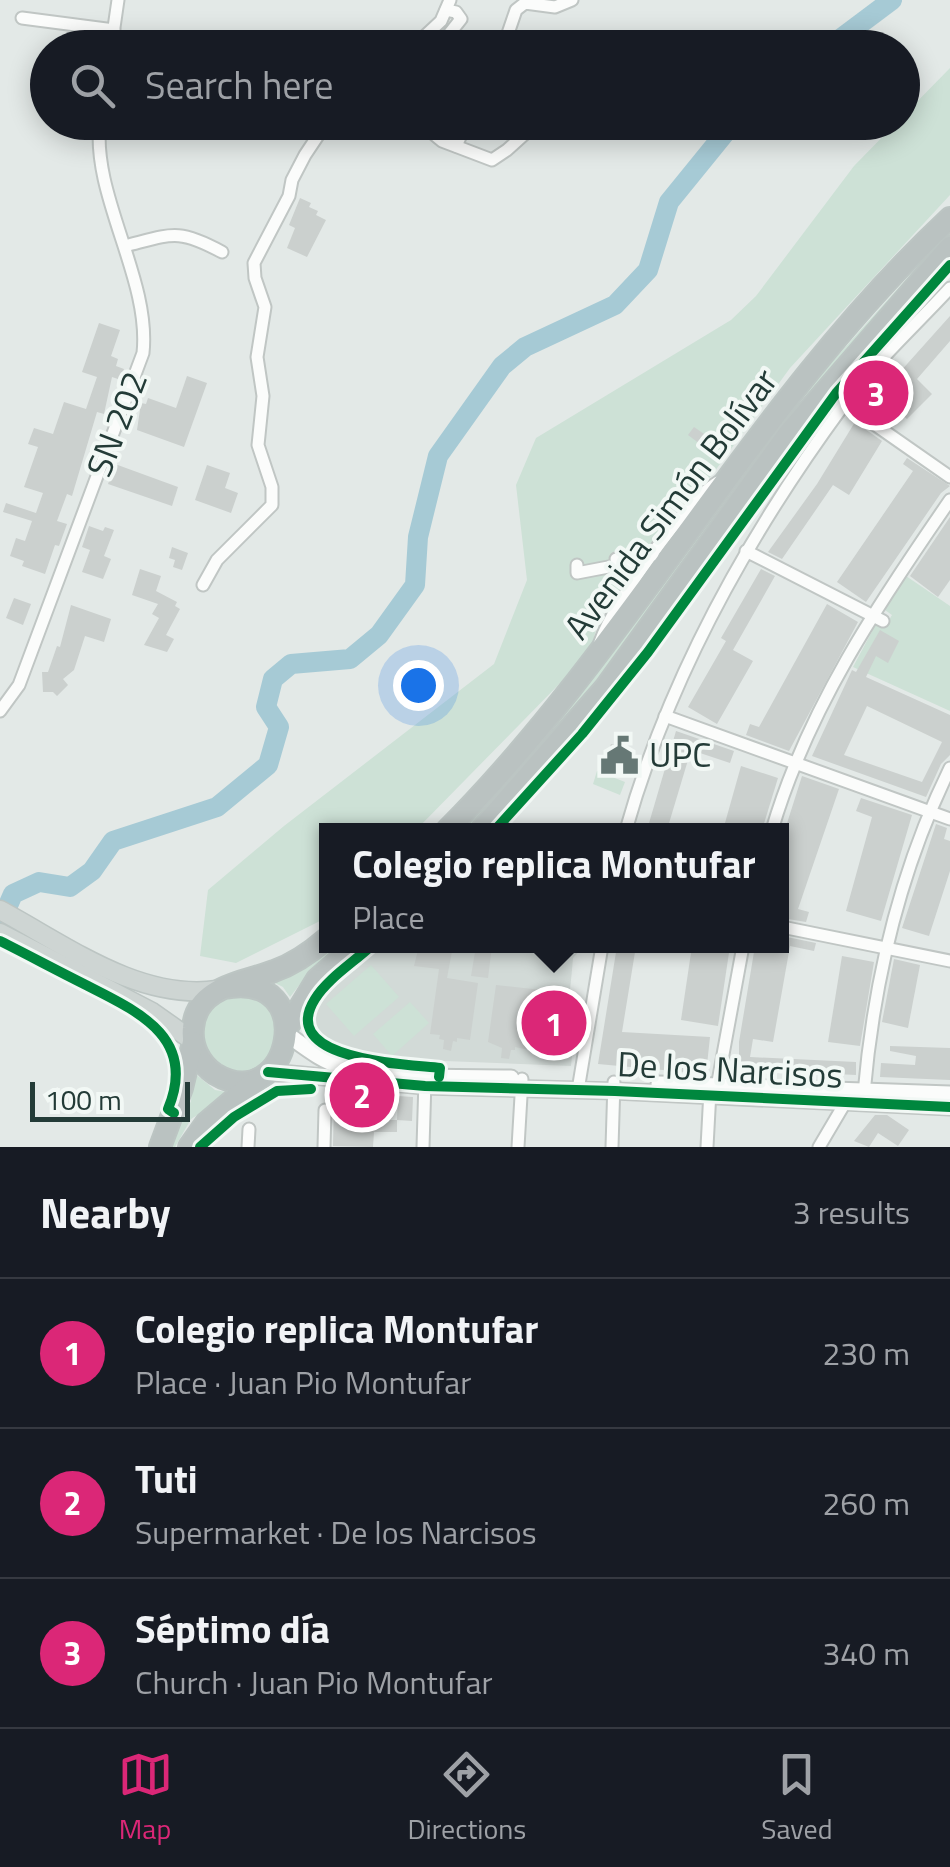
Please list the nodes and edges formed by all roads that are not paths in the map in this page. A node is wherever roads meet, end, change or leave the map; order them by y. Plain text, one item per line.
1 (118, 0) edge
2 (572, 0) edge
3 (448, 5) edge
4 (22, 18) dead end
5 (114, 30) joint
6 (432, 30) edge
7 (452, 30) edge
8 (509, 30) edge
9 (100, 140) edge
10 (315, 140) edge
11 (440, 140) edge
12 (458, 140) edge
13 (519, 140) edge
14 (456, 146) junction
15 (950, 218) edge
16 (124, 246) junction
17 (950, 247) edge
18 (222, 252) dead end
19 (950, 288) edge
20 (844, 403) junction
21 (726, 477) junction
22 (950, 477) edge
23 (950, 500) edge
24 (746, 550) junction
25 (652, 556) junction
26 (635, 582) junction
27 (203, 585) dead end
28 (871, 615) junction
29 (883, 621) dead end
30 (592, 664) junction
31 (0, 712) edge
32 (665, 716) junction
33 (794, 764) junction
34 (950, 768) edge
35 (929, 810) junction
36 (950, 818) edge
37 (454, 823) edge
38 (487, 823) edge
39 (628, 823) edge
40 (774, 823) edge
41 (0, 910) edge
42 (789, 927) edge
43 (0, 932) edge
44 (319, 945) edge
45 (886, 948) junction
46 (348, 953) edge
47 (601, 953) edge
48 (741, 953) edge
49 (950, 962) edge
50 (220, 989) junction
51 (134, 992) junction
52 (288, 1032) junction
53 (193, 1042) junction
54 (265, 1074) junction
55 (425, 1081) junction
56 (521, 1084) junction
57 (579, 1086) junction
58 (614, 1087) junction
59 (712, 1090) junction
60 (864, 1093) junction
61 (950, 1094) edge
62 (845, 1103) junction
63 (950, 1107) edge
64 (325, 1110) dead end
65 (249, 1129) dead end
66 (160, 1147) edge
67 (189, 1147) edge
68 (248, 1147) edge
69 (324, 1147) edge
70 (423, 1147) edge
71 (518, 1147) edge
72 (612, 1147) edge
73 (707, 1147) edge
74 (819, 1147) edge

1 - 5 street
2 - 8 street
3 - 6 street
3 - 7 street
4 - 5 street
9 - 16 street, SN 202
10 - 27 street
11 - 14 street
12 - 14 street
13 - 14 street
15 - 21 highway, Avenida Simón Bolívar
16 - 18 street
16 - 31 street, SN 202
17 - 38 highway, Avenida Simón Bolívar
19 - 20 street
20 - 22 street
20 - 24 street
21 - 25 street
21 - 30 highway, Avenida Simón Bolívar
23 - 28 street
24 - 28 street
24 - 32 street
25 - 26 street
25 - 26 street
26 - 30 street
28 - 29 street
28 - 33 street
30 - 37 highway, Avenida Simón Bolívar
32 - 33 street
32 - 39 street
33 - 35 street
33 - 40 street
34 - 35 street
35 - 36 street
35 - 45 street
41 - 51 main road
42 - 45 street
43 - 51 main road
44 - 50 highway
45 - 49 street
45 - 60 street
46 - 52 highway
47 - 57 street
48 - 59 street
50 - 51 main road
50 - 52 highway
50 - 53 highway
51 - 53 main road
52 - 54 highway
52 - 55 street, De los Narcisos
53 - 54 highway
53 - 66 highway
54 - 55 street, De los Narcisos
54 - 67 highway
55 - 56 street, De los Narcisos
55 - 70 street
56 - 57 street, De los Narcisos
56 - 71 street
57 - 58 street, De los Narcisos
58 - 59 street, De los Narcisos
58 - 72 street
59 - 60 street, De los Narcisos
59 - 62 street, De los Narcisos
59 - 73 street
60 - 61 street, De los Narcisos
62 - 63 street, De los Narcisos
62 - 74 street
64 - 69 street
65 - 68 street

